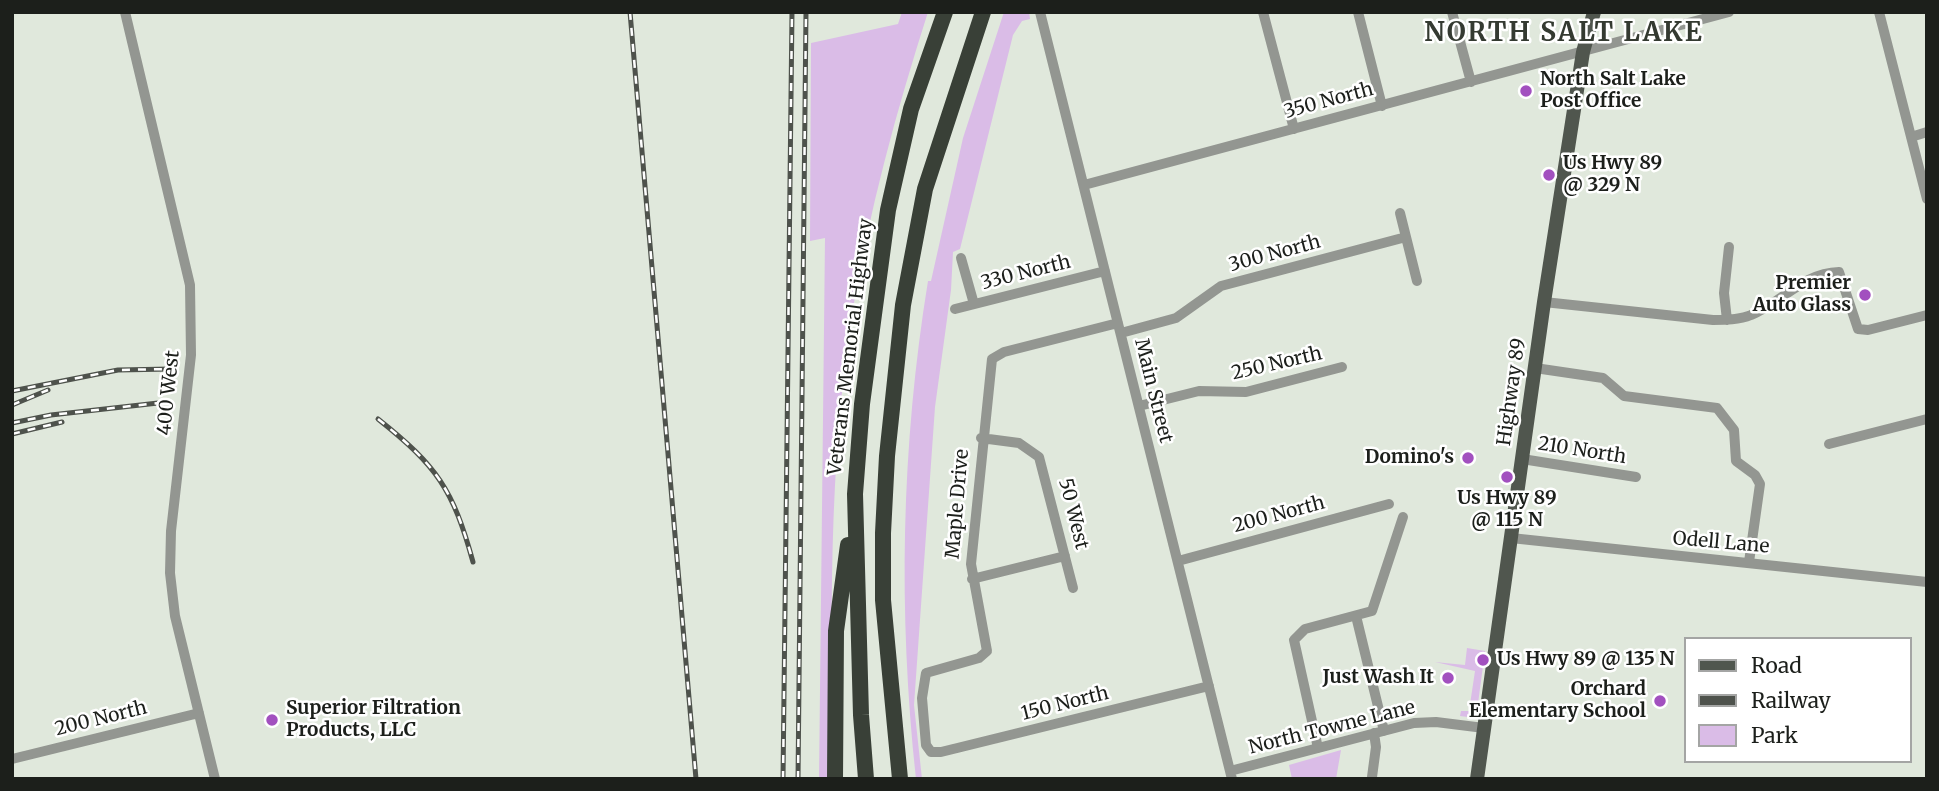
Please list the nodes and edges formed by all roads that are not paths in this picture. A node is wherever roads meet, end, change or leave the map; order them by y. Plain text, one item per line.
1 (125, 12) edge
2 (945, 12) edge
3 (983, 12) edge
4 (1040, 12) edge
5 (1263, 12) edge
6 (1358, 12) edge
7 (1452, 12) edge
8 (1594, 12) edge
9 (1729, 12) edge
10 (1879, 12) edge
11 (1584, 52) junction
12 (1471, 82) junction
13 (1382, 106) junction
14 (1294, 129) junction
15 (1927, 132) edge
16 (1911, 137) junction
17 (1084, 185) junction
18 (1927, 199) edge
19 (1400, 213) dead end
20 (1406, 237) junction
21 (1728, 247) dead end
22 (961, 258) dead end
23 (1105, 271) junction
24 (1417, 281) dead end
25 (1544, 302) junction
26 (974, 304) junction
27 (955, 309) dead end
28 (1927, 315) edge
29 (1727, 320) junction
30 (1119, 328) junction
31 (994, 356) joint
32 (1342, 366) dead end
33 (1535, 368) junction
34 (1139, 407) junction
35 (1927, 419) edge
36 (981, 439) junction
37 (1829, 444) dead end
38 (1522, 459) junction
39 (1636, 477) dead end
40 (855, 494) junction
41 (1389, 504) dead end
42 (1403, 517) dead end
43 (1511, 538) junction
44 (1065, 556) junction
45 (1178, 561) junction
46 (1749, 562) junction
47 (972, 579) junction
48 (1927, 582) edge
49 (1073, 588) dead end
50 (1356, 615) junction
51 (1209, 686) junction
52 (199, 713) junction
53 (1484, 728) junction
54 (1379, 732) junction
55 (1318, 748) junction
56 (929, 750) joint
57 (12, 759) edge
58 (1231, 775) edge
59 (1372, 778) edge
60 (215, 779) edge
61 (835, 779) edge
62 (866, 779) edge
63 (900, 779) edge
64 (1477, 779) edge

1 - 52 street, 400 West
2 - 40 highway, Veterans Memorial Highway
3 - 63 highway
4 - 17 street, Main Street
5 - 14 street
6 - 13 street
7 - 12 street
8 - 11 main road, Highway 89
9 - 11 street, 350 North
10 - 16 street
11 - 12 street, 350 North
11 - 25 main road, Highway 89
12 - 13 street, 350 North
13 - 14 street, 350 North
14 - 17 street, 350 North
15 - 16 street
16 - 18 street
17 - 23 street, Main Street
19 - 20 street
20 - 24 street
20 - 30 street, 300 North
21 - 29 street
22 - 26 street
23 - 26 street, 330 North
23 - 30 street, Main Street
25 - 29 street
25 - 33 main road, Highway 89
26 - 27 street, 330 North
28 - 29 street
30 - 31 street, 300 North
30 - 34 street, Main Street
31 - 36 street, Maple Drive
32 - 34 street, 250 North
33 - 38 main road, Highway 89
33 - 46 street
34 - 45 street, Main Street
35 - 37 street
36 - 44 street, 50 West
36 - 47 street, Maple Drive
38 - 39 street, 210 North
38 - 43 main road, Highway 89
40 - 61 highway
40 - 62 highway, Veterans Memorial Highway
41 - 45 street, 200 North
42 - 50 street
43 - 46 street, Odell Lane
43 - 53 main road, Highway 89
44 - 47 street
44 - 49 street, 50 West
45 - 51 street, Main Street
46 - 48 street, Odell Lane
47 - 56 street, Maple Drive
50 - 54 street
50 - 55 street
51 - 56 street, 150 North
51 - 58 street, Main Street
52 - 57 street, 200 North
52 - 60 street, 400 West
53 - 54 street, North Towne Lane
53 - 64 main road, Highway 89
54 - 55 street, North Towne Lane
54 - 59 street
55 - 58 street, North Towne Lane

